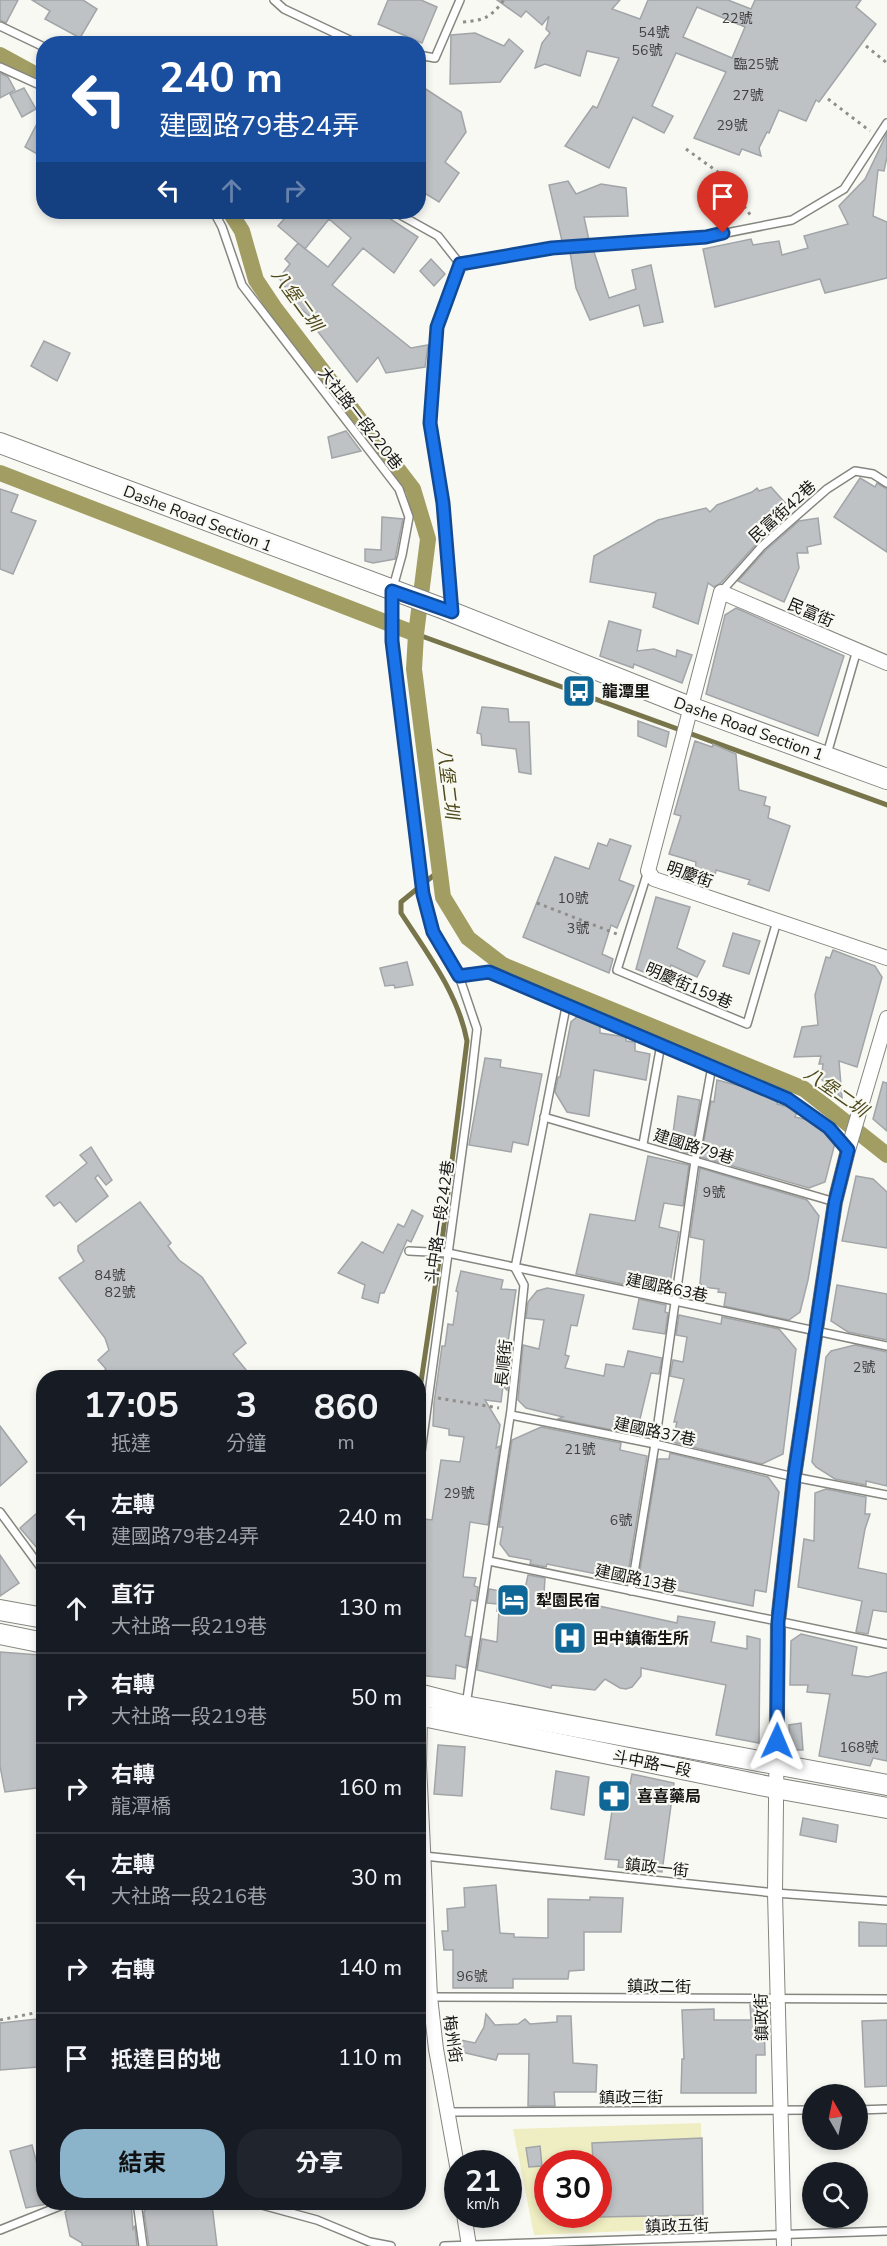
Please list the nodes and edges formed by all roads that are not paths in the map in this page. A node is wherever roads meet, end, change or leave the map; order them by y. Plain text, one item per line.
1 (274, 0) edge
2 (460, 0) edge
3 (0, 26) edge
4 (341, 36) edge
5 (36, 43) edge
6 (426, 56) edge
7 (0, 68) edge
8 (36, 84) edge
9 (887, 123) edge
10 (218, 219) edge
11 (408, 219) edge
12 (460, 264) junction
13 (0, 442) edge
14 (887, 483) edge
15 (394, 592) junction
16 (721, 592) junction
17 (448, 611) junction
18 (857, 650) junction
19 (887, 663) edge
20 (690, 706) junction
21 (826, 756) junction
22 (887, 779) edge
23 (648, 871) junction
24 (777, 921) junction
25 (887, 958) edge
26 (459, 976) junction
27 (566, 1007) junction
28 (887, 1018) edge
29 (661, 1044) junction
30 (712, 1066) junction
31 (544, 1117) junction
32 (643, 1144) junction
33 (848, 1150) junction
34 (695, 1161) junction
35 (835, 1202) junction
36 (409, 1251) dead end
37 (448, 1253) junction
38 (515, 1268) junction
39 (675, 1303) junction
40 (815, 1331) junction
41 (887, 1346) edge
42 (511, 1413) junction
43 (426, 1422) edge
44 (655, 1444) junction
45 (794, 1477) junction
46 (887, 1495) edge
47 (0, 1512) edge
48 (36, 1561) edge
49 (489, 1561) junction
50 (631, 1591) junction
51 (0, 1610) edge
52 (36, 1617) edge
53 (778, 1622) junction
54 (0, 1634) edge
55 (36, 1641) edge
56 (887, 1644) edge
57 (426, 1697) edge
58 (426, 1715) edge
59 (464, 1716) junction
60 (776, 1764) junction
61 (887, 1785) edge
62 (775, 1788) junction
63 (887, 1808) edge
64 (426, 1856) edge
65 (775, 1893) junction
66 (887, 1901) edge
67 (426, 1903) edge
68 (430, 1997) junction
69 (887, 1999) edge
70 (777, 2000) junction
71 (887, 2109) edge
72 (780, 2110) junction
73 (802, 2110) edge
74 (868, 2110) edge
75 (448, 2112) junction
76 (454, 2150) edge
77 (42, 2210) edge
78 (138, 2210) edge
79 (281, 2210) edge
80 (466, 2228) edge
81 (0, 2230) edge
82 (887, 2231) edge
83 (784, 2241) edge
84 (469, 2245) edge
85 (143, 2246) edge
86 (391, 2246) edge
87 (444, 2246) edge

1 - 4 lane
2 - 6 lane
3 - 5 lane
7 - 8 lane
9 - 12 lane
10 - 15 lane, 大社路一段220巷
11 - 12 lane
12 - 17 lane
13 - 15 main road, Dashe Road Section 1
14 - 16 lane, 民富街42巷
15 - 17 main road, Dashe Road Section 1
15 - 26 lane, 大社路一段220巷
16 - 18 street, 民富街
16 - 20 street, 明慶街
17 - 20 main road, Dashe Road Section 1
18 - 19 street, 民富街
18 - 21 lane
20 - 21 main road, Dashe Road Section 1
20 - 23 street, 明慶街
21 - 22 main road, Dashe Road Section 1
23 - 24 street, 明慶街
23 - 24 lane, 明慶街159巷
24 - 25 street, 明慶街
26 - 27 lane
26 - 37 lane, 斗中路一段242巷
27 - 29 lane
27 - 31 lane, 長順街
28 - 33 street, 鎮政街
29 - 30 lane
29 - 32 lane
30 - 33 lane
30 - 34 lane
31 - 32 lane, 建國路79巷
31 - 38 lane, 長順街
32 - 34 lane, 建國路79巷
33 - 35 street, 鎮政街
34 - 35 lane, 建國路79巷
34 - 39 lane
35 - 40 street, 鎮政街
36 - 37 lane, 建國路63巷
37 - 38 lane, 建國路63巷
37 - 43 lane, 斗中路一段242巷
38 - 39 lane, 建國路63巷
38 - 42 lane, 長順街
39 - 40 lane, 建國路63巷
39 - 44 lane
40 - 41 lane, 建國路63巷
40 - 45 street, 鎮政街
42 - 44 lane, 建國路37巷
42 - 49 lane, 長順街
44 - 45 lane, 建國路37巷
44 - 50 lane
45 - 46 lane, 建國路37巷
45 - 53 street, 鎮政街
47 - 48 lane
49 - 50 lane, 建國路13巷
49 - 59 lane, 長順街
50 - 53 lane, 建國路13巷
51 - 52 main road
53 - 56 lane, 建國路13巷
53 - 60 street, 鎮政街
54 - 55 main road
57 - 59 main road, 斗中路一段
58 - 59 main road, 斗中路一段
59 - 60 main road, 斗中路一段
59 - 62 main road, 斗中路一段
60 - 61 main road, 斗中路一段
60 - 62 street, 鎮政街
62 - 63 main road, 斗中路一段
62 - 65 street, 鎮政街
64 - 65 lane, 鎮政一街
65 - 66 lane, 鎮政一街
65 - 70 street, 鎮政街
67 - 68 street, 梅州街
68 - 70 lane, 鎮政二街
68 - 75 street, 梅州街
69 - 70 lane, 鎮政二街
70 - 72 street, 鎮政街
71 - 74 lane
72 - 73 lane, 鎮政三街
72 - 75 lane, 鎮政三街
72 - 83 street, 鎮政街
75 - 76 street, 梅州街
77 - 81 lane
78 - 85 lane
79 - 86 lane
80 - 84 street
82 - 83 lane, 鎮政五街
83 - 84 lane, 鎮政五街
84 - 87 lane, 鎮政五街

